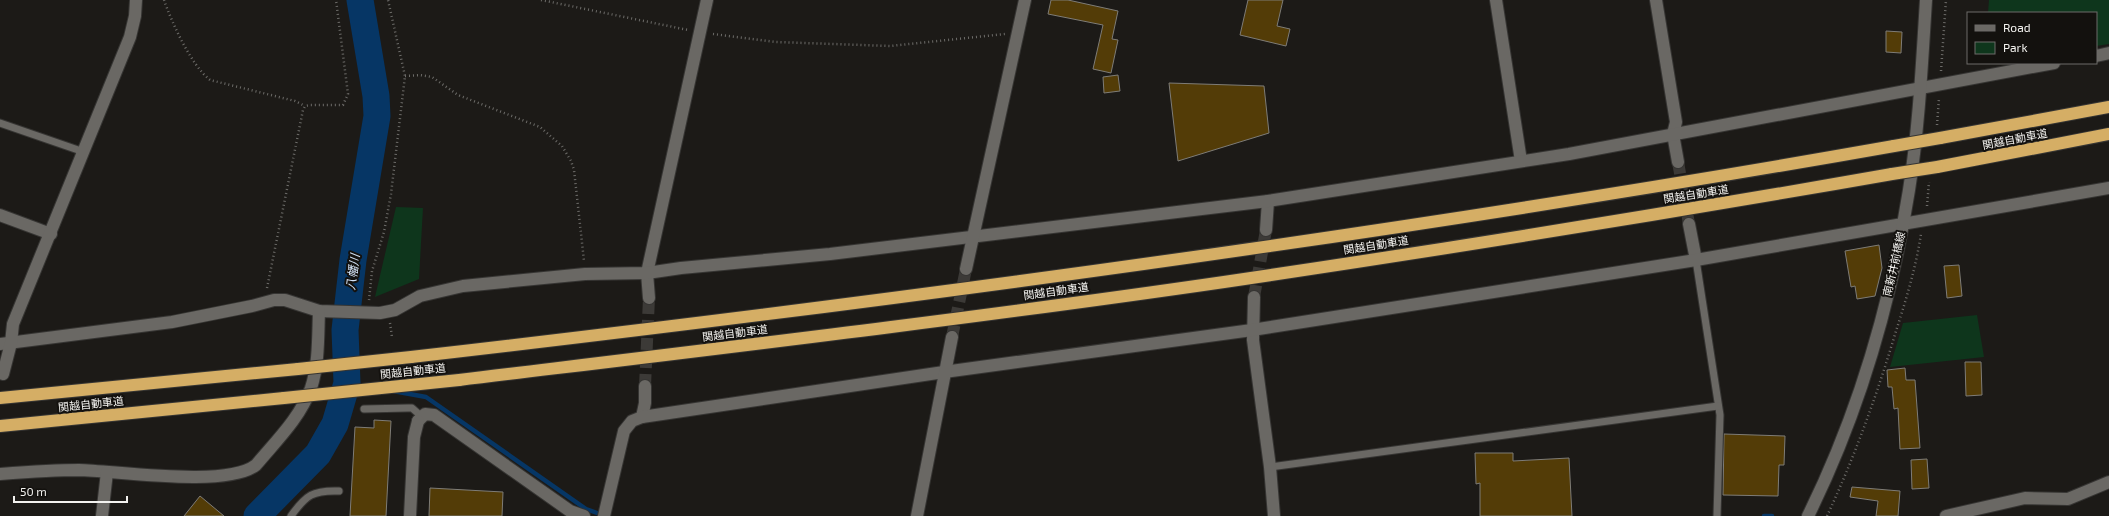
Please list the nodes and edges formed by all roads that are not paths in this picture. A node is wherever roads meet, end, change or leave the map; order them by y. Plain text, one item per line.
1 (136, 0) edge
2 (707, 0) edge
3 (1024, 0) edge
4 (1496, 0) edge
5 (1656, 0) edge
6 (1926, 0) edge
7 (2109, 53) edge
8 (2097, 56) edge
9 (2048, 64) edge
10 (1920, 87) junction
11 (2109, 107) edge
12 (0, 122) edge
13 (1673, 134) junction
14 (2109, 134) edge
15 (84, 152) junction
16 (1521, 161) junction
17 (1678, 162) tunnel mouth
18 (2109, 188) edge
19 (1268, 201) junction
20 (0, 215) edge
21 (1903, 222) junction
22 (1690, 224) tunnel mouth
23 (1266, 230) tunnel mouth
24 (51, 234) junction
25 (973, 237) junction
26 (1696, 260) junction
27 (966, 269) tunnel mouth
28 (647, 273) junction
29 (1254, 296) tunnel mouth
30 (649, 298) tunnel mouth
31 (324, 312) junction
32 (1252, 330) junction
33 (952, 337) tunnel mouth
34 (6, 344) edge
35 (944, 372) junction
36 (3, 374) dead end
37 (645, 386) tunnel mouth
38 (0, 398) edge
39 (1718, 406) junction
40 (364, 409) dead end
41 (642, 418) junction
42 (419, 419) junction
43 (0, 426) edge
44 (1270, 467) junction
45 (108, 472) junction
46 (0, 474) edge
47 (2109, 482) edge
48 (339, 491) dead end
49 (102, 516) edge
50 (291, 516) edge
51 (410, 516) edge
52 (584, 516) edge
53 (604, 516) edge
54 (917, 516) edge
55 (1274, 516) edge
56 (1717, 516) edge
57 (1808, 516) edge
58 (1946, 516) edge

1 - 15 street
2 - 28 street
3 - 25 street
4 - 16 street
5 - 13 street
6 - 10 street, 南新井前橋線
7 - 8 street
9 - 10 street
10 - 13 street
10 - 21 street, 南新井前橋線
11 - 38 highway, 関越自動車道, bridge
12 - 15 lane
13 - 16 street
13 - 17 street
14 - 43 highway, 関越自動車道, bridge
15 - 24 street
16 - 19 street
18 - 21 street
19 - 23 street
19 - 25 street
20 - 24 street
21 - 26 street
21 - 57 street, 南新井前橋線
22 - 26 street
24 - 34 street
25 - 27 street
25 - 28 street
26 - 32 street
26 - 39 lane
28 - 30 street
28 - 31 street
29 - 32 street
31 - 34 street
31 - 45 street
32 - 35 street
32 - 44 street
33 - 35 street
34 - 36 street
35 - 41 street
35 - 54 street
37 - 41 street
39 - 44 lane
39 - 56 lane
40 - 42 lane
41 - 53 street
42 - 51 street
42 - 52 street
44 - 55 street
45 - 46 street
45 - 49 street
47 - 58 street
48 - 50 lane

